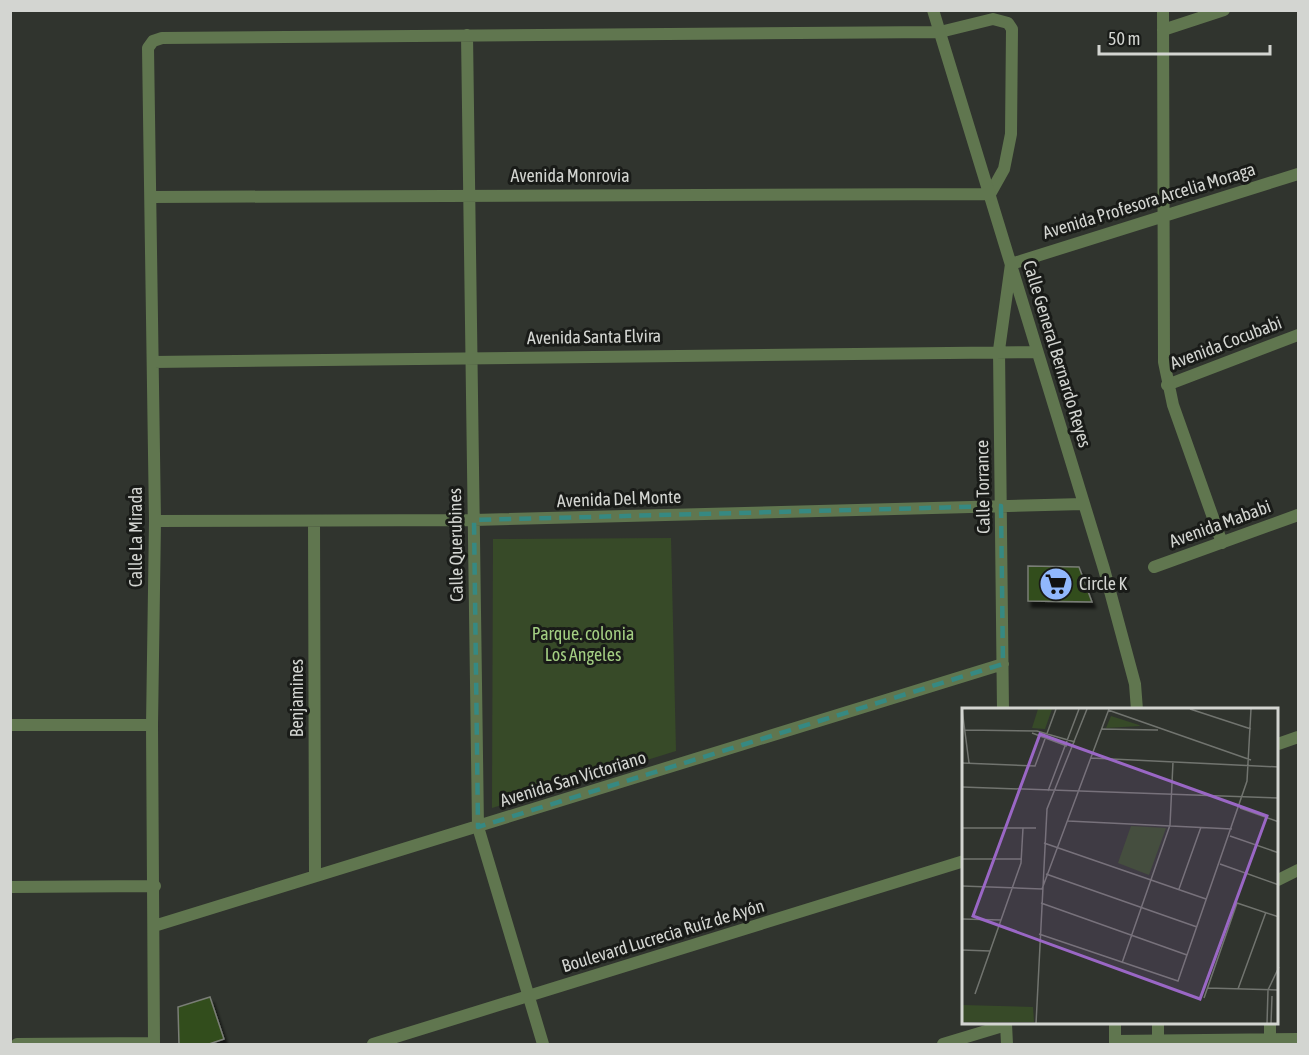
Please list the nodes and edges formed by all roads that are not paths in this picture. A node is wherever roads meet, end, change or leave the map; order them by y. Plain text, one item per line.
1 (933, 10) edge
2 (1163, 10) edge
3 (1224, 10) edge
4 (1163, 30) junction
5 (940, 32) junction
6 (466, 35) junction
7 (1299, 174) edge
8 (990, 194) junction
9 (469, 195) junction
10 (151, 197) junction
11 (1165, 214) junction
12 (1011, 264) junction
13 (1299, 335) edge
14 (999, 350) junction
15 (1035, 352) junction
16 (470, 356) junction
17 (153, 362) junction
18 (1167, 385) junction
19 (1083, 504) junction
20 (1001, 506) junction
21 (1299, 515) edge
22 (474, 520) junction
23 (155, 521) junction
24 (314, 521) junction
25 (1222, 543) junction
26 (1154, 567) dead end
27 (1003, 664) junction
28 (1003, 708) edge
29 (1137, 708) edge
30 (10, 725) edge
31 (152, 725) junction
32 (1299, 737) edge
33 (1279, 744) edge
34 (478, 827) junction
35 (962, 862) edge
36 (1299, 870) edge
37 (315, 875) junction
38 (1279, 880) edge
39 (154, 886) junction
40 (10, 887) edge
41 (154, 926) junction
42 (528, 997) junction
43 (1003, 1025) edge
44 (1006, 1025) edge
45 (1115, 1025) edge
46 (1158, 1025) edge
47 (1270, 1025) edge
48 (1299, 1039) edge
49 (1158, 1042) edge
50 (1270, 1042) edge
51 (1115, 1043) edge
52 (17, 1044) edge
53 (154, 1044) edge
54 (374, 1044) edge
55 (543, 1044) edge
56 (943, 1044) edge
57 (1006, 1044) edge

1 - 5 street, Calle General Bernardo Reyes
2 - 4 street
3 - 4 street
4 - 11 street
5 - 6 street
5 - 8 street, Calle General Bernardo Reyes
5 - 8 street
6 - 9 street, Calle Querubines
6 - 10 street, Calle La Mirada
7 - 11 street, Avenida Profesora Arcelia Moraga
8 - 9 street, Avenida Monrovia
8 - 12 street, Calle General Bernardo Reyes
9 - 10 street, Avenida Monrovia
9 - 16 street, Calle Querubines
10 - 17 street, Calle La Mirada
11 - 12 street, Avenida Profesora Arcelia Moraga
11 - 18 street
12 - 14 street, Calle Torrance
12 - 15 street, Calle General Bernardo Reyes
13 - 18 street, Avenida Cocubabi
14 - 15 street, Avenida Santa Elvira
14 - 16 street, Avenida Santa Elvira
14 - 20 street, Calle Torrance
15 - 19 street, Calle General Bernardo Reyes
16 - 17 street, Avenida Santa Elvira
16 - 22 street, Calle Querubines
17 - 23 street, Calle La Mirada
18 - 25 street
19 - 20 street, Avenida Del Monte
19 - 29 street, Calle General Bernardo Reyes
20 - 22 street, Avenida Del Monte
20 - 27 street, Calle Torrance
21 - 25 street, Avenida Mababi
22 - 24 street, Avenida Del Monte
22 - 34 street, Calle Querubines
23 - 24 street, Avenida Del Monte
23 - 31 street, Calle La Mirada
24 - 37 street, Benjamines
25 - 26 street, Avenida Mababi
27 - 28 street, Calle Torrance
27 - 34 street, Avenida San Victoriano
30 - 31 street
31 - 39 street, Calle La Mirada
32 - 33 street
34 - 37 street, Avenida San Victoriano
34 - 42 street, Calle Querubines
35 - 42 street, Boulevard Lucrecia Ruíz de Ayón
36 - 38 street
37 - 41 street, Avenida San Victoriano
39 - 40 street
39 - 41 street, Calle La Mirada
41 - 53 street, Calle La Mirada
42 - 54 street, Boulevard Lucrecia Ruíz de Ayón
42 - 55 street, Calle Querubines
43 - 56 street
44 - 57 street
45 - 51 street
46 - 49 street
47 - 50 street
48 - 50 street
49 - 50 street
49 - 51 street
52 - 53 street

